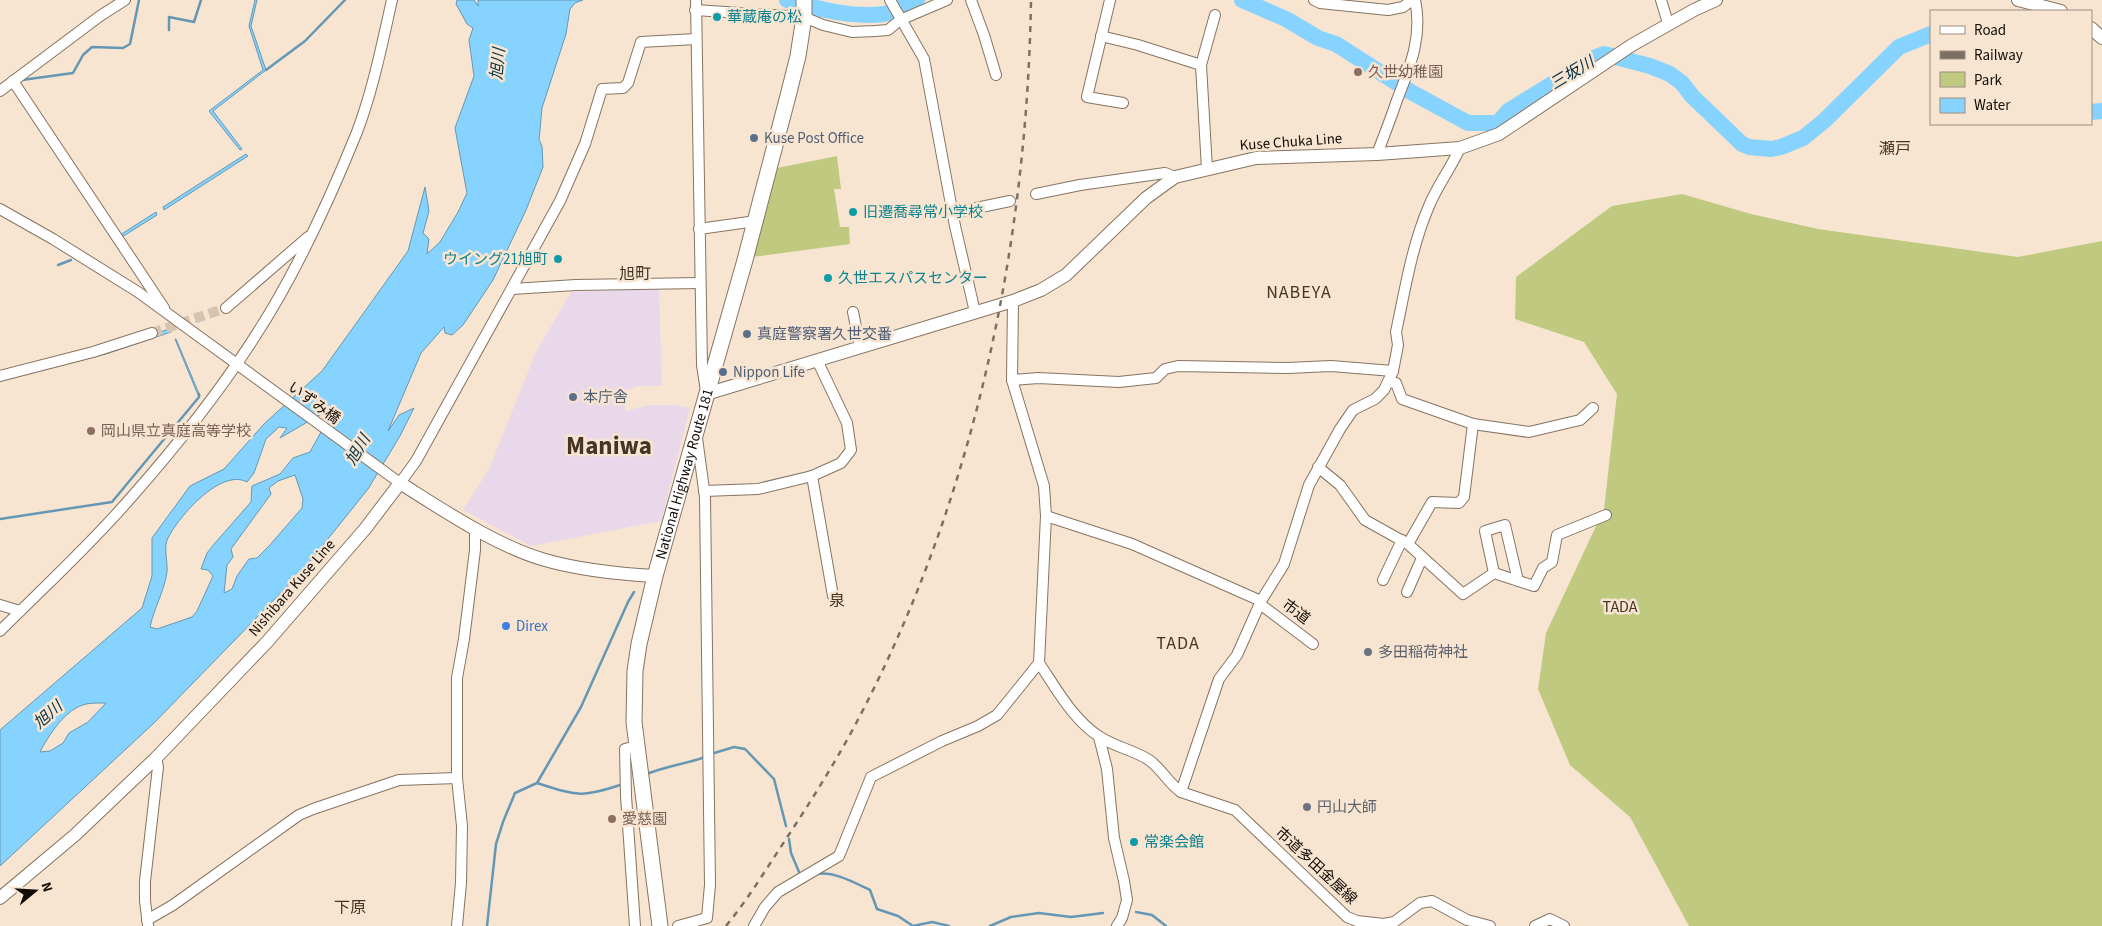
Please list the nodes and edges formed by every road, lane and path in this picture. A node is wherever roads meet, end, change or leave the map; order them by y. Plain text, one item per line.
1 (125, 0) edge
2 (392, 0) edge
3 (804, 0) edge
4 (891, 0) edge
5 (947, 0) edge
6 (971, 0) edge
7 (1110, 0) edge
8 (1314, 0) edge
9 (1414, 0) edge
10 (1662, 0) edge
11 (1716, 0) edge
12 (2018, 0) edge
13 (696, 5) edge
14 (2057, 10) edge
15 (1215, 15) dead end
16 (804, 16) junction
17 (900, 19) junction
18 (1668, 24) junction
19 (2092, 29) edge
20 (1102, 36) junction
21 (2102, 38) edge
22 (696, 39) junction
23 (1201, 65) junction
24 (996, 75) dead end
25 (13, 81) junction
26 (0, 91) edge
27 (1123, 104) dead end
28 (1460, 148) junction
29 (1377, 154) junction
30 (1207, 169) junction
31 (1175, 177) junction
32 (1036, 194) dead end
33 (1010, 201) dead end
34 (0, 209) edge
35 (952, 213) junction
36 (756, 221) junction
37 (699, 229) junction
38 (314, 231) junction
39 (700, 283) junction
40 (512, 289) junction
41 (1013, 301) junction
42 (226, 308) tunnel mouth
43 (853, 312) dead end
44 (975, 312) junction
45 (169, 315) junction
46 (152, 333) tunnel mouth
47 (860, 347) junction
48 (816, 360) junction
49 (236, 364) junction
50 (708, 367) junction
51 (1393, 371) junction
52 (0, 376) edge
53 (1012, 380) junction
54 (1388, 382) junction
55 (706, 394) junction
56 (1593, 408) dead end
57 (1473, 424) junction
58 (697, 432) junction
59 (1318, 467) junction
60 (812, 476) junction
61 (400, 483) junction
62 (704, 491) junction
63 (1606, 515) dead end
64 (1046, 516) junction
65 (475, 528) junction
66 (1405, 542) junction
67 (1422, 558) junction
68 (1494, 573) junction
69 (655, 576) junction
70 (1383, 580) dead end
71 (1518, 581) junction
72 (1407, 592) dead end
73 (833, 596) dead end
74 (1261, 602) junction
75 (0, 605) edge
76 (20, 611) junction
77 (0, 631) edge
78 (1313, 644) dead end
79 (1038, 663) junction
80 (1099, 737) junction
81 (636, 746) junction
82 (156, 758) junction
83 (457, 778) junction
84 (1181, 792) junction
85 (0, 898) edge
86 (707, 922) edge
87 (148, 923) edge
88 (456, 926) edge
89 (635, 926) edge
90 (660, 926) edge
91 (678, 926) edge
92 (754, 926) edge
93 (1117, 926) edge
94 (1490, 926) edge
95 (1535, 926) edge
96 (1564, 926) edge

1 - 25 street
2 - 38 street
3 - 16 highway, National Highway Route 181
4 - 17 street
5 - 17 street
6 - 24 street
7 - 20 street
8 - 9 street
9 - 29 street
10 - 18 street
11 - 18 main road, Kuse Chuka Line
12 - 14 main road
13 - 16 street
13 - 22 street
15 - 23 street
16 - 17 street
16 - 36 highway, National Highway Route 181
17 - 35 street
18 - 28 main road, Kuse Chuka Line
19 - 21 main road
20 - 23 street
20 - 27 street
22 - 37 street
22 - 40 street
23 - 30 street
25 - 26 street
25 - 45 street
28 - 29 main road, Kuse Chuka Line
28 - 51 street
29 - 30 main road, Kuse Chuka Line
30 - 31 main road, Kuse Chuka Line
31 - 32 street
31 - 41 main road, Kuse Chuka Line
33 - 35 street
34 - 45 street, いずみ橋
35 - 44 street
36 - 37 street
36 - 50 highway, National Highway Route 181
37 - 39 street
38 - 42 street
38 - 49 street
39 - 40 street
39 - 50 street
40 - 61 street
41 - 44 main road, Kuse Chuka Line
41 - 53 street
43 - 47 street
44 - 47 main road, Kuse Chuka Line
45 - 49 street, いずみ橋
46 - 52 street
47 - 48 main road, Kuse Chuka Line
48 - 55 main road, Kuse Chuka Line
48 - 60 street
49 - 61 street, いずみ橋
49 - 76 street
50 - 55 highway, National Highway Route 181
51 - 53 street
51 - 54 street
53 - 64 street
54 - 57 street
54 - 59 street
55 - 58 highway, National Highway Route 181
56 - 57 street
57 - 66 street
58 - 62 street
58 - 69 highway, National Highway Route 181
59 - 66 street
59 - 74 street
60 - 62 street
60 - 73 street
61 - 65 main road
61 - 82 main road, Nishibara Kuse Line
62 - 86 street
63 - 71 street
64 - 74 street, 市道
64 - 79 street
65 - 69 main road
65 - 83 street
66 - 67 street
66 - 70 street
67 - 68 street
67 - 72 street
68 - 71 street
68 - 71 street
69 - 81 highway, National Highway Route 181
74 - 78 street, 市道
74 - 84 street
75 - 76 street
76 - 77 street
79 - 80 street
79 - 92 street
80 - 84 street
80 - 93 street
81 - 89 street
81 - 90 highway, National Highway Route 181
82 - 85 main road, Nishibara Kuse Line
82 - 87 street
83 - 87 street
83 - 88 street
84 - 94 street, 市道多田金屋線
86 - 91 street
95 - 96 street

